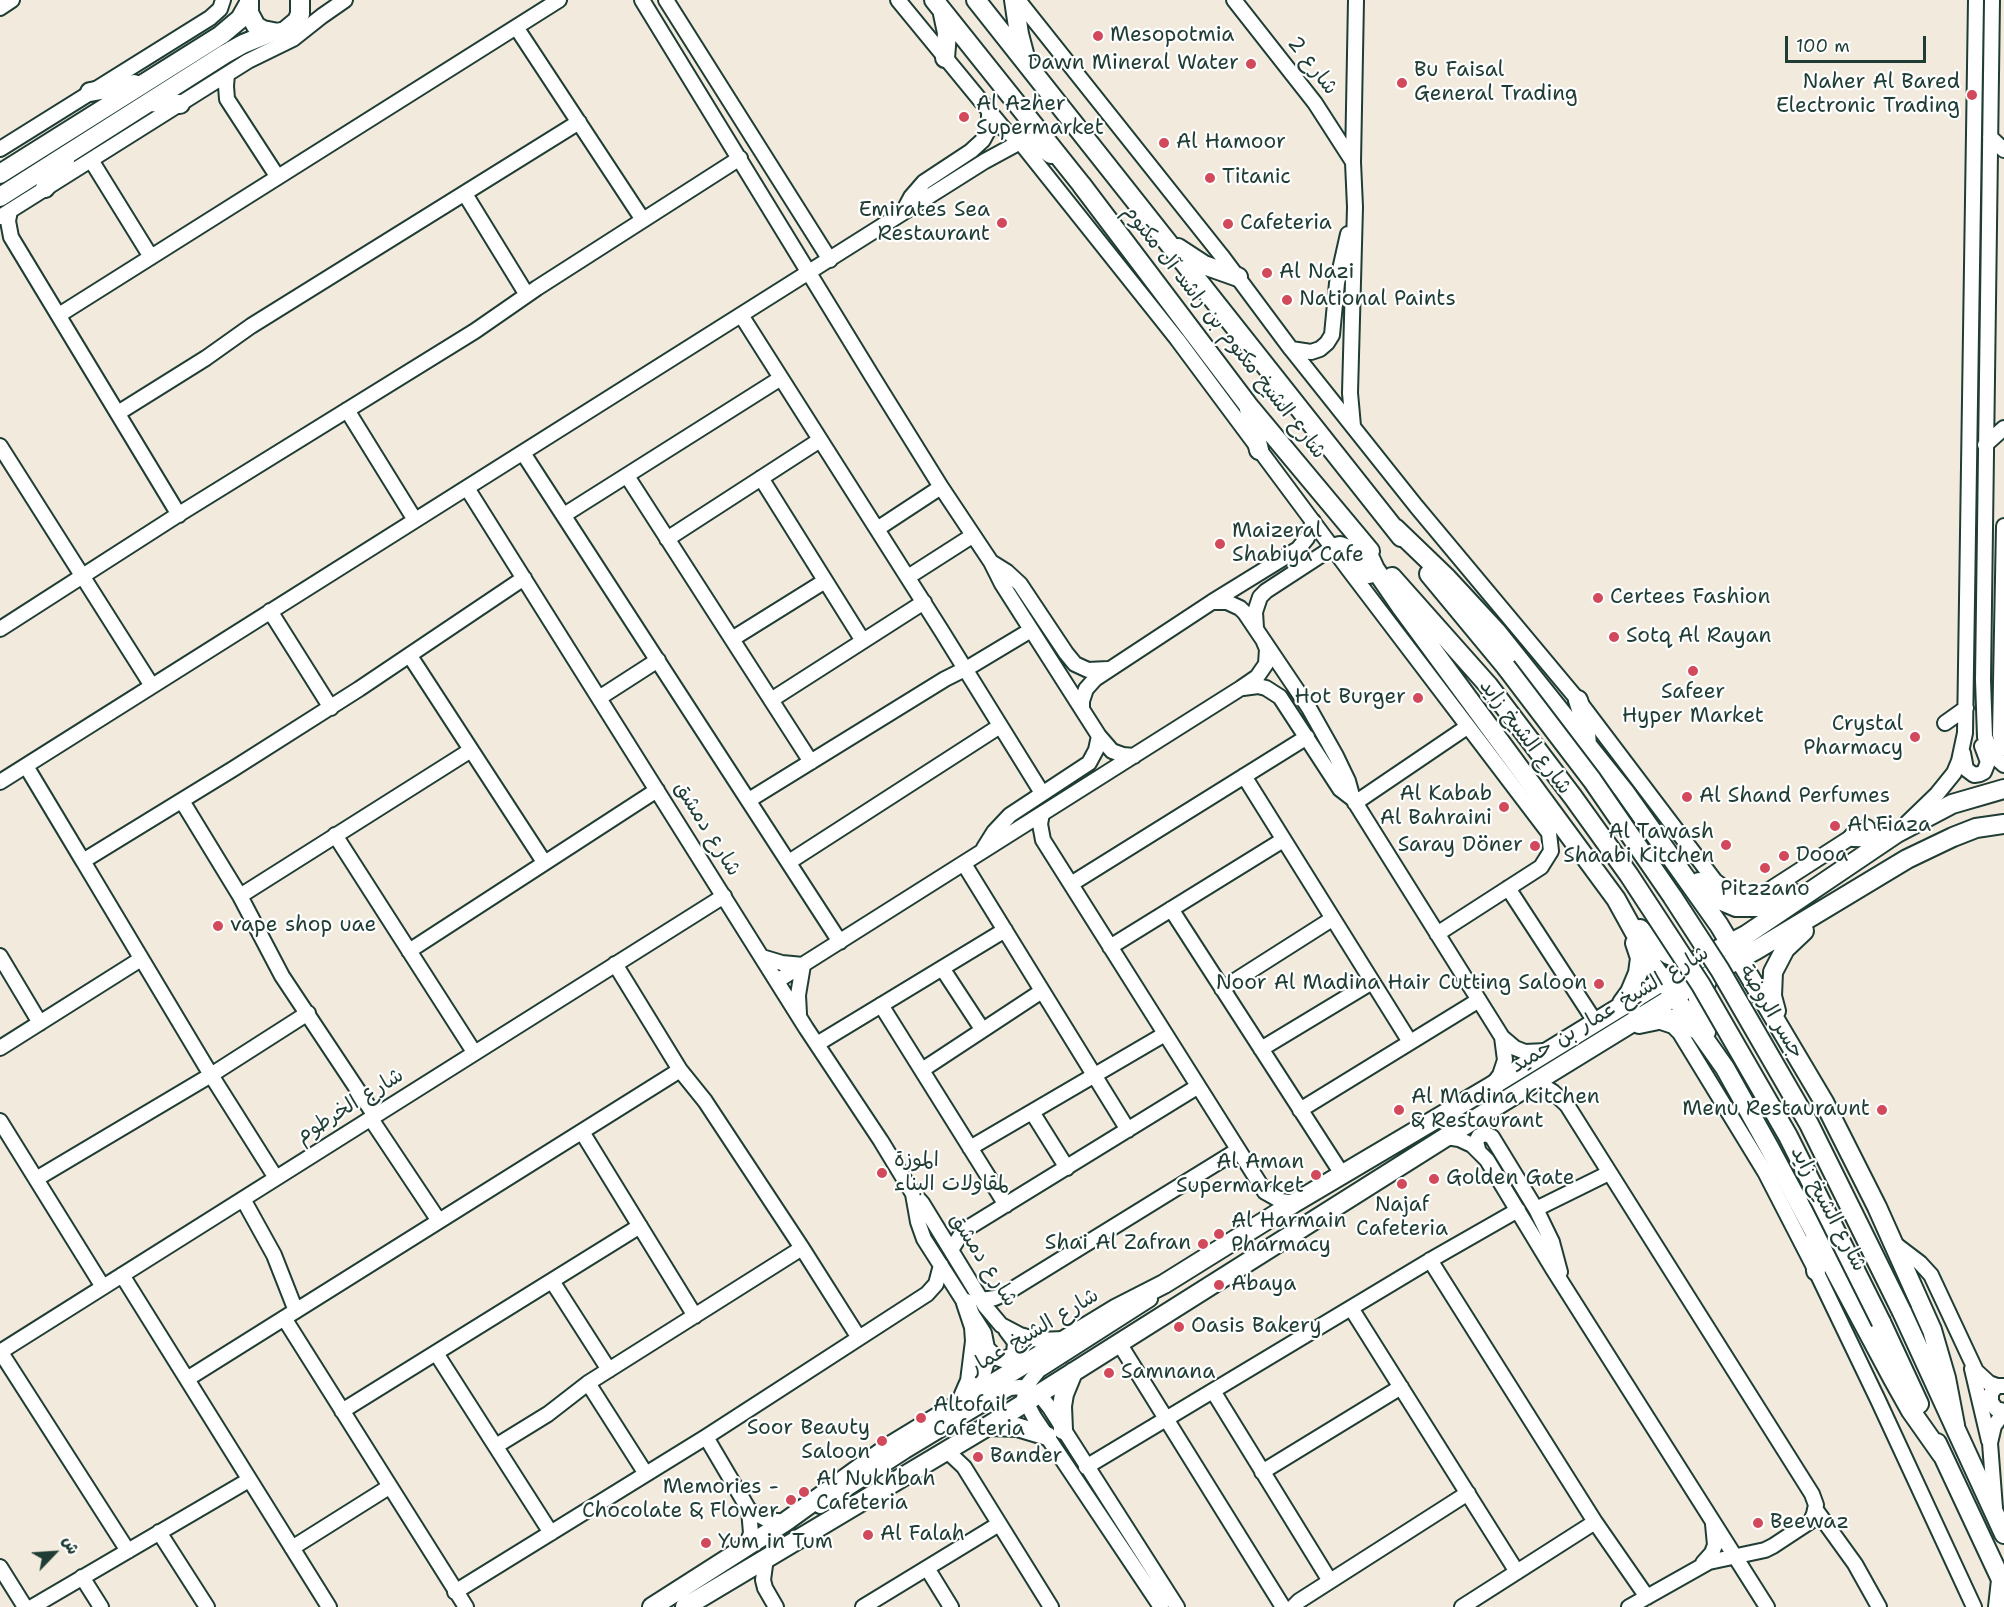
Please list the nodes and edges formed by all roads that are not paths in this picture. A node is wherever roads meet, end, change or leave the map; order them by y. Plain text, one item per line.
1 (12, 0) edge
2 (223, 0) edge
3 (314, 0) edge
4 (345, 0) edge
5 (559, 0) edge
6 (642, 0) edge
7 (666, 0) edge
8 (898, 0) edge
9 (976, 0) edge
10 (1016, 0) edge
11 (1234, 0) edge
12 (1356, 0) edge
13 (1976, 0) edge
14 (1992, 0) edge
15 (249, 1) edge
16 (937, 5) edge
17 (300, 7) edge
18 (0, 8) edge
19 (516, 27) junction
20 (270, 33) junction
21 (2004, 56) edge
22 (945, 58) junction
23 (1028, 65) junction
24 (1991, 67) junction
25 (227, 74) junction
26 (144, 82) junction
27 (205, 88) junction
28 (90, 92) junction
29 (227, 99) junction
30 (150, 102) junction
31 (180, 104) junction
32 (989, 112) junction
33 (579, 122) junction
34 (1990, 137) junction
35 (1020, 142) junction
36 (0, 150) edge
37 (2004, 150) edge
38 (71, 152) junction
39 (740, 158) junction
40 (91, 160) junction
41 (1353, 162) junction
42 (1071, 173) junction
43 (0, 174) edge
44 (277, 176) junction
45 (45, 188) junction
46 (465, 194) junction
47 (1353, 197) junction
48 (3, 208) edge
49 (902, 214) junction
50 (643, 220) junction
51 (811, 230) junction
52 (6, 233) edge
53 (1161, 235) junction
54 (790, 242) junction
55 (151, 257) junction
56 (830, 260) junction
57 (808, 274) junction
58 (1238, 277) junction
59 (527, 295) junction
60 (59, 315) junction
61 (741, 315) junction
62 (1291, 349) junction
63 (781, 378) junction
64 (1248, 405) junction
65 (347, 410) junction
66 (118, 413) junction
67 (1353, 426) junction
68 (2004, 428) edge
69 (820, 440) junction
70 (0, 446) edge
71 (1985, 446) junction
72 (1259, 450) junction
73 (523, 453) junction
74 (488, 474) junction
75 (627, 476) junction
76 (761, 478) junction
77 (941, 487) junction
78 (467, 488) junction
79 (445, 501) junction
80 (483, 512) junction
81 (179, 515) junction
82 (564, 515) junction
83 (415, 520) junction
84 (1313, 521) junction
85 (2004, 526) edge
86 (1395, 528) junction
87 (877, 529) junction
88 (972, 536) junction
89 (667, 539) junction
90 (1363, 543) junction
91 (1332, 548) junction
92 (991, 562) junction
93 (81, 576) junction
94 (908, 577) junction
95 (524, 578) junction
96 (825, 581) junction
97 (924, 602) junction
98 (1212, 602) junction
99 (270, 611) junction
100 (0, 629) edge
101 (1031, 630) junction
102 (1261, 636) junction
103 (732, 639) junction
104 (863, 641) junction
105 (410, 656) junction
106 (658, 660) junction
107 (1506, 667) joint
108 (965, 669) junction
109 (1110, 669) junction
110 (1983, 680) junction
111 (2002, 685) junction
112 (152, 686) junction
113 (1458, 686) junction
114 (1241, 688) junction
115 (599, 698) junction
116 (771, 700) junction
117 (1578, 700) junction
118 (1984, 707) junction
119 (331, 708) junction
120 (1082, 708) junction
121 (1966, 708) junction
122 (1945, 723) dead end
123 (1000, 726) junction
124 (1467, 727) junction
125 (1099, 736) junction
126 (1307, 737) junction
127 (1587, 745) junction
128 (1962, 748) junction
129 (2004, 748) edge
130 (471, 750) junction
131 (1134, 756) junction
132 (810, 762) junction
133 (2004, 765) edge
134 (26, 766) junction
135 (1244, 776) junction
136 (0, 782) edge
137 (2004, 789) edge
138 (657, 790) junction
139 (1042, 793) junction
140 (749, 800) junction
141 (182, 801) junction
142 (1354, 801) junction
143 (1042, 814) junction
144 (2004, 824) edge
145 (1019, 829) junction
146 (1860, 832) joint
147 (334, 835) junction
148 (1893, 835) junction
149 (1043, 840) junction
150 (1283, 840) junction
151 (1659, 840) junction
152 (981, 853) junction
153 (83, 861) junction
154 (544, 862) junction
155 (789, 862) junction
156 (964, 864) junction
157 (1593, 868) junction
158 (1071, 884) junction
159 (1689, 884) junction
160 (1817, 886) junction
161 (1508, 888) junction
162 (240, 896) junction
163 (724, 896) junction
164 (1616, 899) junction
165 (1171, 909) junction
166 (1823, 910) junction
167 (1332, 919) junction
168 (1005, 930) junction
169 (1706, 932) junction
170 (1437, 934) junction
171 (840, 942) junction
172 (1110, 947) junction
173 (409, 951) junction
174 (1669, 955) junction
175 (0, 956) edge
176 (762, 957) junction
177 (141, 959) junction
178 (1721, 960) junction
179 (615, 964) junction
180 (802, 965) junction
181 (942, 968) junction
182 (777, 981) junction
183 (1372, 982) junction
184 (1676, 988) junction
185 (1222, 989) junction
186 (1042, 991) junction
187 (1479, 1000) junction
188 (881, 1005) junction
189 (1614, 1011) junction
190 (308, 1013) junction
191 (799, 1015) junction
192 (40, 1023) junction
193 (1596, 1023) junction
194 (1644, 1023) junction
195 (1625, 1026) junction
196 (982, 1029) junction
197 (1784, 1031) junction
198 (1700, 1032) junction
199 (1164, 1035) junction
200 (1502, 1037) junction
201 (1410, 1042) junction
202 (817, 1044) junction
203 (0, 1048) edge
204 (1261, 1049) junction
205 (1551, 1049) junction
206 (474, 1052) junction
207 (1725, 1068) junction
208 (680, 1070) junction
209 (922, 1070) junction
210 (211, 1075) junction
211 (1095, 1076) junction
212 (1535, 1081) junction
213 (1197, 1087) junction
214 (1490, 1087) junction
215 (1300, 1110) junction
216 (1032, 1112) junction
217 (373, 1117) junction
218 (0, 1121) edge
219 (1128, 1130) junction
220 (582, 1132) junction
221 (1446, 1137) junction
222 (970, 1148) junction
223 (1478, 1149) junction
224 (1238, 1150) junction
225 (1067, 1168) junction
226 (1609, 1173) junction
227 (1342, 1174) junction
228 (276, 1178) junction
229 (36, 1179) junction
230 (912, 1192) junction
231 (1265, 1192) junction
232 (243, 1199) junction
233 (1294, 1203) junction
234 (1006, 1205) junction
235 (1536, 1209) junction
236 (1518, 1210) junction
237 (439, 1221) junction
238 (1262, 1224) junction
239 (639, 1226) junction
240 (1815, 1234) junction
241 (1893, 1242) junction
242 (802, 1248) junction
243 (951, 1250) junction
244 (1430, 1260) junction
245 (941, 1265) junction
246 (1816, 1271) junction
247 (123, 1275) junction
248 (1561, 1280) junction
249 (552, 1281) junction
250 (1164, 1284) junction
251 (102, 1287) junction
252 (927, 1294) junction
253 (968, 1298) junction
254 (1351, 1308) junction
255 (290, 1315) junction
256 (695, 1316) junction
257 (1001, 1325) junction
258 (859, 1338) junction
259 (1065, 1339) junction
260 (1119, 1343) junction
261 (987, 1348) junction
262 (0, 1352) edge
263 (436, 1353) junction
264 (1971, 1363) junction
265 (609, 1370) junction
266 (1073, 1372) junction
267 (187, 1379) junction
268 (588, 1383) junction
269 (2001, 1386) edge
270 (1401, 1387) junction
271 (1213, 1391) junction
272 (978, 1393) junction
273 (1030, 1395) junction
274 (960, 1404) junction
275 (342, 1411) junction
276 (2004, 1412) edge
277 (1166, 1418) junction
278 (1955, 1425) junction
279 (988, 1426) junction
280 (1055, 1433) junction
281 (706, 1437) junction
282 (1990, 1443) junction
283 (496, 1446) junction
284 (947, 1451) junction
285 (1942, 1455) junction
286 (1086, 1467) junction
287 (1262, 1472) junction
288 (646, 1474) junction
289 (249, 1480) junction
290 (389, 1487) junction
291 (1468, 1493) junction
292 (749, 1510) junction
293 (1815, 1510) junction
294 (1995, 1516) junction
295 (1712, 1519) junction
296 (785, 1522) junction
297 (1594, 1522) junction
298 (999, 1524) junction
299 (159, 1533) junction
300 (551, 1533) junction
301 (2004, 1534) edge
302 (746, 1547) junction
303 (292, 1548) junction
304 (128, 1551) junction
305 (1735, 1555) junction
306 (766, 1558) junction
307 (1701, 1566) junction
308 (0, 1567) edge
309 (927, 1568) junction
310 (1517, 1572) junction
311 (738, 1575) junction
312 (82, 1578) junction
313 (1330, 1581) junction
314 (2003, 1583) edge
315 (765, 1588) junction
316 (455, 1592) junction
317 (1647, 1597) junction
318 (694, 1604) edge
319 (25, 1607) edge
320 (32, 1607) edge
321 (101, 1607) edge
322 (207, 1607) edge
323 (329, 1607) edge
324 (466, 1607) edge
325 (652, 1607) edge
326 (776, 1607) edge
327 (863, 1607) edge
328 (951, 1607) edge
329 (1051, 1607) edge
330 (1161, 1607) edge
331 (1177, 1607) edge
332 (1283, 1607) edge
333 (1293, 1607) edge
334 (1462, 1607) edge
335 (1629, 1607) edge
336 (1767, 1607) edge
337 (1879, 1607) edge
338 (1974, 1607) edge
339 (1998, 1607) edge

1 - 18 street
2 - 28 street
3 - 17 main road
4 - 25 street
5 - 19 street
6 - 39 street
7 - 51 street
8 - 22 street
9 - 23 main road, شارع الشيخ مكتوم بن راشد آل مكتوم
10 - 23 main road
10 - 58 street
11 - 41 street, شارع 2
12 - 41 street
13 - 121 street
14 - 24 street
15 - 20 main road
15 - 26 main road
16 - 22 main road
16 - 42 main road, شارع الشيخ مكتوم بن راشد آل مكتوم
17 - 20 main road
19 - 33 street
19 - 44 street
20 - 30 main road
21 - 24 street
22 - 32 street
23 - 53 main road, شارع الشيخ مكتوم بن راشد آل مكتوم
24 - 34 street
25 - 27 street
25 - 29 street
26 - 28 main road
26 - 43 main road
27 - 29 street
27 - 31 street
28 - 36 street
29 - 44 street
30 - 31 main road
30 - 38 main road
31 - 40 street
32 - 35 street
32 - 49 street
33 - 46 street
33 - 50 street
34 - 37 street
34 - 71 street
35 - 42 main road
35 - 49 street
35 - 72 street
38 - 45 main road
38 - 48 main road
39 - 50 street
39 - 54 street
40 - 45 street
40 - 55 street
41 - 47 street
42 - 64 main road, شارع الشيخ مكتوم بن راشد آل مكتوم
44 - 55 street
45 - 48 street
46 - 59 street
46 - 66 street
47 - 62 street
47 - 67 street
48 - 52 street
49 - 56 street
50 - 59 street
51 - 54 street
51 - 56 street
52 - 60 street
53 - 58 main road
53 - 86 main road, شارع الشيخ مكتوم بن راشد آل مكتوم
54 - 57 street
55 - 60 street
56 - 57 street
57 - 61 street
57 - 77 street
58 - 62 street
59 - 65 street
60 - 66 street
61 - 63 street
61 - 73 street
62 - 67 street
63 - 69 street
63 - 75 street
64 - 72 main road
64 - 90 main road, شارع الشيخ مكتوم بن راشد آل مكتوم
65 - 81 street
65 - 83 street
66 - 81 street
67 - 117 street
68 - 71 street
69 - 76 street
69 - 87 street
70 - 93 street
71 - 110 street
72 - 84 street
73 - 74 street
73 - 82 street
74 - 78 street
74 - 80 street
75 - 82 street
75 - 89 street
76 - 89 street
76 - 96 street
77 - 87 street
77 - 88 street
78 - 79 street
78 - 80 street, شارع دمشق
79 - 80 street
79 - 83 street
80 - 95 street, شارع دمشق
81 - 93 street
82 - 106 street
83 - 99 street
84 - 91 street
84 - 98 street
85 - 111 street
86 - 107 main road, شارع الشيخ مكتوم بن راشد آل مكتوم
86 - 127 main road, شارع الشيخ زايد
87 - 94 street
88 - 92 street
88 - 94 street
89 - 103 street
90 - 113 main road, شارع الشيخ زايد
90 - 285 main road, شارع الشيخ مكتوم بن راشد آل مكتوم, bridge
91 - 102 street
91 - 113 main road
91 - 124 street
92 - 101 street
92 - 109 street
93 - 100 street
93 - 112 street
94 - 97 street
95 - 105 street
95 - 115 street, شارع دمشق
96 - 103 street
96 - 104 street
97 - 104 street
97 - 108 street
98 - 102 street
98 - 109 street
99 - 112 street
99 - 119 street
101 - 108 street
101 - 120 street
102 - 114 street
102 - 142 street
103 - 116 street
104 - 116 street
105 - 119 street
105 - 130 street
106 - 115 street
106 - 140 street
107 - 278 main road, جسر الروضة, bridge
108 - 123 street
108 - 132 street
109 - 120 street
110 - 118 street
110 - 128 street
111 - 118 street
111 - 129 street
112 - 134 street
113 - 157 main road, شارع الشيخ زايد
114 - 126 street
114 - 131 street
115 - 138 street, شارع دمشق
116 - 132 street
117 - 127 main road
117 - 146 street
118 - 133 street
119 - 141 street
120 - 125 street
121 - 122 street
121 - 128 street
123 - 139 street
123 - 155 street
124 - 142 street
124 - 161 street
125 - 131 street
125 - 139 street
126 - 135 street
126 - 142 street
127 - 151 main road, شارع الشيخ زايد
128 - 148 street
130 - 147 street
130 - 154 street
131 - 143 street
132 - 140 street
134 - 136 street
134 - 153 street
135 - 150 street
135 - 158 street
137 - 148 main road, شارع الشيخ عمار بن حميد
138 - 154 street
138 - 163 street, شارع دمشق
139 - 152 street
140 - 155 street
141 - 153 street
141 - 162 street
142 - 170 street
143 - 145 street
143 - 149 street
144 - 166 main road, شارع الشيخ عمار بن حميد
145 - 149 street
145 - 152 street
146 - 148 main road
147 - 162 street
147 - 173 street
148 - 160 main road, شارع الشيخ عمار بن حميد
149 - 158 street
150 - 165 street
150 - 167 street
151 - 159 main road, شارع الشيخ زايد
151 - 160 main road
152 - 156 street
153 - 177 street
154 - 173 street
155 - 171 street
156 - 168 street
156 - 171 street
157 - 164 main road, شارع الشيخ زايد
157 - 189 main road
158 - 172 street
159 - 169 main road
159 - 178 main road, شارع الشيخ زايد
160 - 178 main road, شارع الشيخ عمار بن حميد
161 - 170 street
161 - 193 street
162 - 190 street
163 - 176 street, شارع دمشق
163 - 179 street, شارع الخرطوم
164 - 174 main road
164 - 184 main road, شارع الشيخ زايد
165 - 172 street
165 - 185 street
166 - 178 main road, شارع الشيخ عمار بن حميد
166 - 197 main road
167 - 183 street
167 - 185 street
168 - 181 street
168 - 186 street
169 - 174 main road
169 - 178 main road
170 - 187 street
171 - 180 street
172 - 199 street
173 - 206 street
174 - 178 main road
175 - 192 street
176 - 180 street
176 - 182 street, شارع دمشق
177 - 192 street
177 - 210 street
178 - 184 main road, شارع الشيخ عمار بن حميد
178 - 184 main road, شارع الشيخ عمار بن حميد
178 - 197 main road, شارع الشيخ زايد
178 - 207 main road
179 - 206 street, شارع الخرطوم
179 - 208 street
180 - 182 street
180 - 191 street
181 - 188 street
181 - 196 street
182 - 191 street, شارع دمشق
183 - 201 street
183 - 204 street
184 - 189 main road, شارع الشيخ عمار بن حميد
184 - 195 main road, شارع الشيخ عمار بن حميد
184 - 198 main road, شارع الشيخ زايد
185 - 204 street
186 - 196 street
186 - 211 street
187 - 200 street
187 - 201 street
188 - 202 street
188 - 209 street
189 - 193 main road, شارع الشيخ عمار بن حميد
190 - 210 street
190 - 217 street
191 - 202 street, شارع دمشق
192 - 203 street
193 - 205 main road, شارع الشيخ عمار بن حميد
194 - 195 main road
194 - 198 main road
194 - 246 street
195 - 212 main road, شارع الشيخ عمار بن حميد
196 - 209 street
197 - 241 main road, شارع الشيخ زايد
198 - 207 main road, شارع الشيخ زايد
199 - 211 street
199 - 213 street
200 - 205 street
200 - 214 street
201 - 215 street
202 - 230 street, شارع دمشق
204 - 215 street
205 - 214 main road, شارع الشيخ عمار بن حميد
206 - 217 street, شارع الخرطوم
207 - 240 main road, شارع الشيخ زايد
208 - 220 street
208 - 242 street
209 - 222 street
210 - 228 street
210 - 229 street
211 - 216 street
211 - 219 street
212 - 221 main road, شارع الشيخ عمار بن حميد
212 - 226 street
213 - 219 street
213 - 224 street
214 - 227 main road, شارع الشيخ عمار بن حميد
215 - 227 street
216 - 222 street
216 - 225 street
217 - 228 street, شارع الخرطوم
217 - 237 street
218 - 229 street
219 - 225 street
220 - 237 street
220 - 239 street
221 - 223 street
221 - 260 main road, شارع الشيخ عمار بن حميد
222 - 234 street
223 - 235 street
223 - 236 street
224 - 231 street
224 - 253 street
225 - 234 street
226 - 235 street
226 - 293 street
227 - 233 main road, شارع الشيخ عمار بن حميد
228 - 232 street, شارع الخرطوم
229 - 251 street
230 - 243 street, شارع دمشق
230 - 245 street, شارع دمشق
231 - 233 street
231 - 238 street
232 - 247 street, شارع الخرطوم
232 - 255 street
233 - 238 main road, شارع الشيخ عمار
234 - 243 street
235 - 248 street
236 - 244 street
236 - 248 street
237 - 255 street
238 - 250 main road, شارع الشيخ عمار
239 - 249 street
239 - 256 street
240 - 246 main road
240 - 285 main road, شارع الشيخ زايد
241 - 264 street
241 - 278 main road, شارع الشيخ زايد
242 - 256 street
242 - 258 street
243 - 253 street, شارع دمشق
244 - 254 street
244 - 297 street
245 - 252 street
245 - 253 street, شارع دمشق
246 - 338 street
247 - 251 street, شارع الخرطوم
247 - 267 street
248 - 295 street
249 - 263 street
249 - 265 street
250 - 259 main road, شارع الشيخ عمار
250 - 273 street
251 - 262 street, شارع الخرطوم
252 - 253 street
252 - 258 street
253 - 257 street, شارع دمشق
253 - 261 street, شارع دمشق
253 - 274 main road
254 - 270 street
254 - 271 street
255 - 267 street
255 - 275 street
256 - 265 street
257 - 259 street, شارع دمشق
257 - 261 street
258 - 281 street
259 - 272 main road, شارع الشيخ عمار
260 - 266 main road, شارع الشيخ عمار بن حميد
260 - 277 street
261 - 272 street, شارع دمشق
262 - 304 street
263 - 275 street
263 - 283 street
264 - 269 street
264 - 282 street
265 - 268 street
266 - 273 main road, شارع الشيخ عمار بن حميد
266 - 280 main road
267 - 289 street
268 - 283 street
268 - 288 street
269 - 276 street
270 - 287 street
270 - 291 street
271 - 277 street
271 - 287 street
272 - 274 main road, شارع الشيخ عمار
273 - 279 main road, شارع الشيخ عمار بن حميد
273 - 280 street
273 - 296 street
274 - 296 main road, شارع الشيخ عمار
275 - 290 street
276 - 282 street
277 - 286 street
277 - 332 street
278 - 294 main road
279 - 280 main road
279 - 284 main road, شارع الشيخ عمار بن حميد
280 - 286 street
280 - 330 street
281 - 288 street
281 - 292 street
282 - 294 street
283 - 300 street
284 - 298 street
284 - 306 main road, شارع الشيخ عمار بن حميد
285 - 314 main road
286 - 331 street
287 - 313 street
288 - 300 street
289 - 299 street
289 - 303 street
290 - 303 street
290 - 316 street
291 - 310 street
291 - 313 street
292 - 296 street
292 - 302 street
293 - 305 street
293 - 337 street
294 - 301 main road
295 - 305 street
295 - 307 street
296 - 302 main road, شارع الشيخ عمار
297 - 310 street
297 - 317 street
298 - 309 street
298 - 329 street
299 - 304 street
299 - 322 street
300 - 316 street
302 - 325 main road, شارع الشيخ عمار
303 - 323 street
304 - 312 street
305 - 307 street
305 - 336 street
306 - 311 main road, شارع الشيخ عمار بن حميد
306 - 315 street
307 - 317 street
308 - 319 street
309 - 327 street
309 - 328 street
310 - 334 street
311 - 315 street
311 - 318 main road, شارع الشيخ عمار بن حميد
312 - 320 street
312 - 321 street
313 - 333 street
314 - 339 main road
315 - 326 street
316 - 324 street
317 - 335 street

